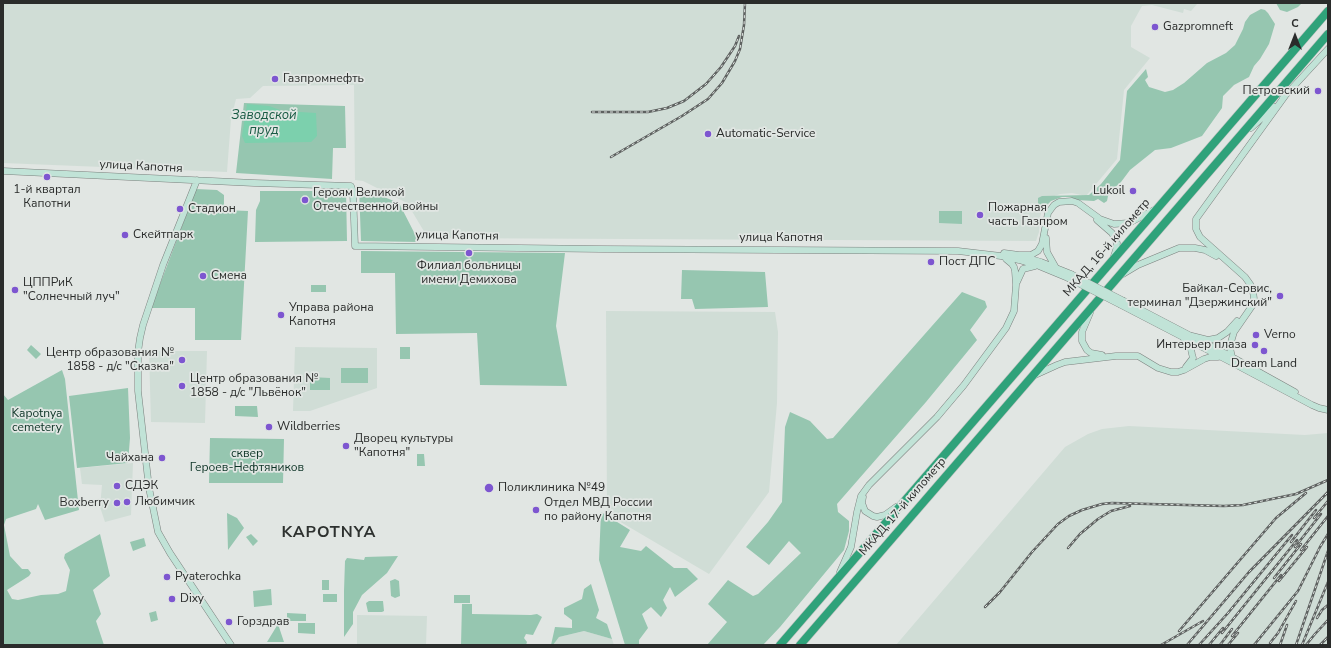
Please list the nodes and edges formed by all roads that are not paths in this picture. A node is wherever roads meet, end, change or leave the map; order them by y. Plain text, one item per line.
1 (1328, 11) edge
2 (1328, 34) edge
3 (1328, 49) edge
4 (1285, 96) junction
5 (1226, 152) junction
6 (3, 171) edge
7 (197, 180) junction
8 (1158, 208) junction
9 (967, 251) junction
10 (1019, 255) junction
11 (1001, 256) junction
12 (1111, 261) junction
13 (1039, 266) junction
14 (1056, 268) junction
15 (1069, 276) junction
16 (1113, 283) junction
17 (1016, 285) junction
18 (1123, 303) junction
19 (1094, 304) junction
20 (1188, 335) junction
21 (1180, 336) junction
22 (1231, 359) junction
23 (1025, 384) junction
24 (1327, 410) edge
25 (865, 492) junction
26 (904, 502) junction
27 (832, 585) junction
28 (232, 645) edge
29 (780, 645) edge
30 (800, 645) edge

1 - 8 highway, МКАД, 16-й километр
2 - 5 highway
3 - 4 main road
4 - 5 main road
4 - 22 main road
5 - 16 highway
6 - 7 main road, улица Капотня
7 - 9 main road, улица Капотня
7 - 28 main road
8 - 10 main road
8 - 12 highway, МКАД, 16-й километр
9 - 10 main road
9 - 11 main road
10 - 14 main road
11 - 13 main road
11 - 17 main road
12 - 14 main road
12 - 26 highway, МКАД, 16-й километр
13 - 15 main road
13 - 17 main road
14 - 15 main road
15 - 18 main road, bridge
16 - 19 highway
16 - 20 main road
17 - 25 main road
18 - 20 main road
18 - 21 main road
19 - 21 main road
19 - 23 highway
20 - 22 main road
21 - 22 main road
22 - 23 main road
22 - 24 main road
23 - 30 highway, МКАД, 17-й километр
25 - 26 main road
25 - 27 main road
26 - 27 highway, МКАД, 17-й километр
27 - 29 highway, МКАД, 17-й километр

